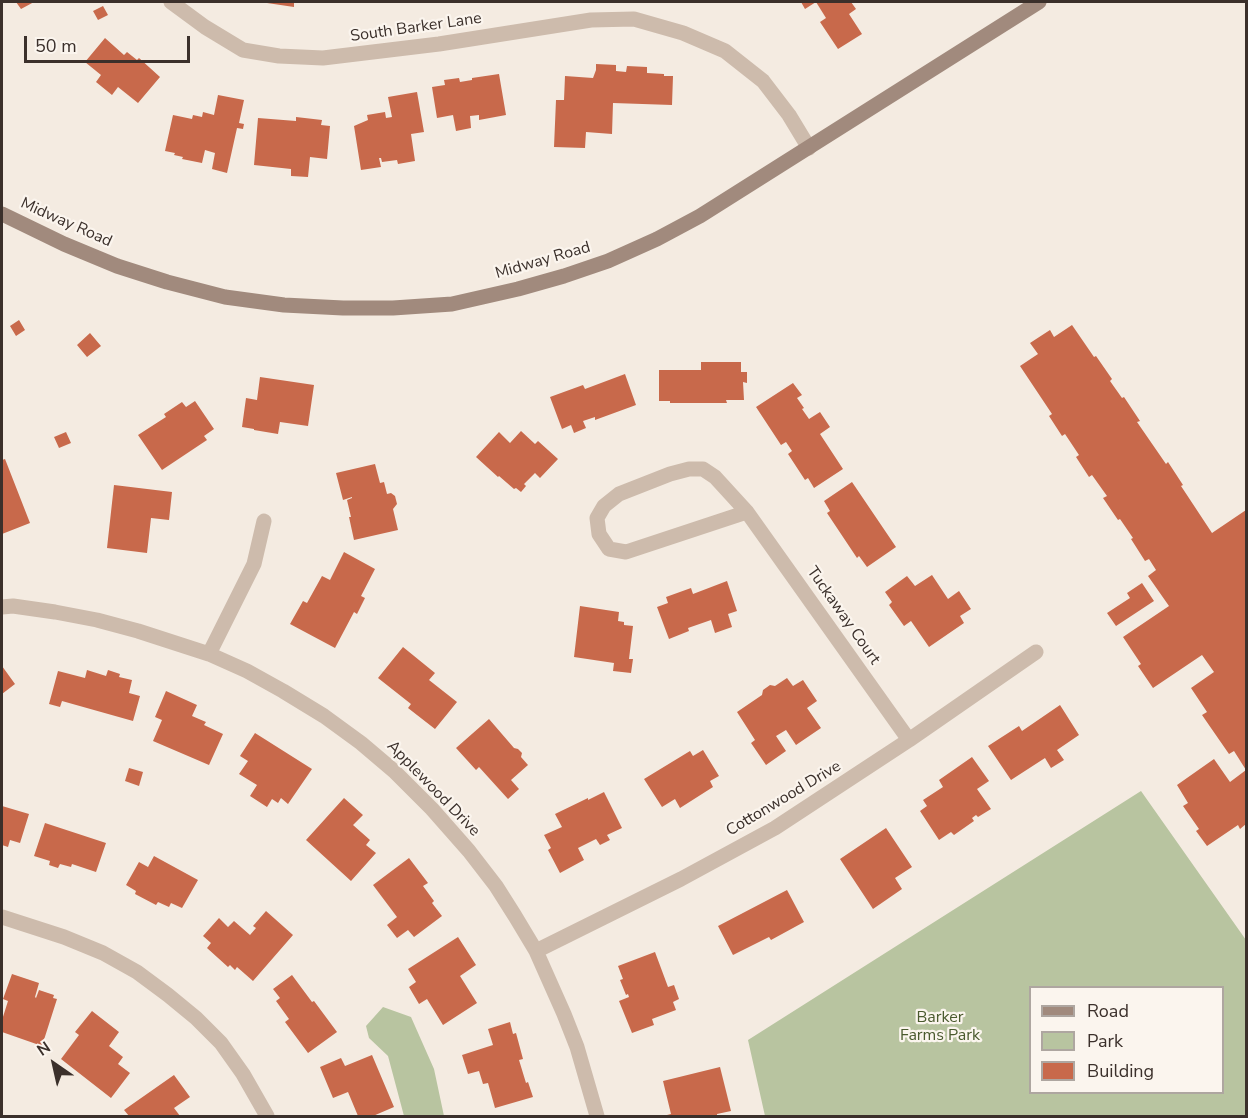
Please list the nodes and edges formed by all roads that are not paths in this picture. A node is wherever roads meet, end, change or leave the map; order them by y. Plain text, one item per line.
1 (171, 2) edge
2 (1039, 2) edge
3 (809, 148) junction
4 (2, 214) edge
5 (747, 512) junction
6 (264, 521) dead end
7 (2, 607) edge
8 (1036, 652) dead end
9 (209, 654) junction
10 (909, 740) junction
11 (2, 917) edge
12 (536, 951) junction
13 (267, 1116) edge
14 (597, 1116) edge

1 - 3 street, South Barker Lane
2 - 3 main road, Midway Road
3 - 4 main road, Midway Road
5 - 5 street, Tuckaway Court
5 - 10 street, Tuckaway Court
6 - 9 street
7 - 9 street, Applewood Drive
8 - 10 street, Cottonwood Drive
9 - 12 street, Applewood Drive
10 - 12 street, Cottonwood Drive
11 - 13 street
12 - 14 street, Applewood Drive

